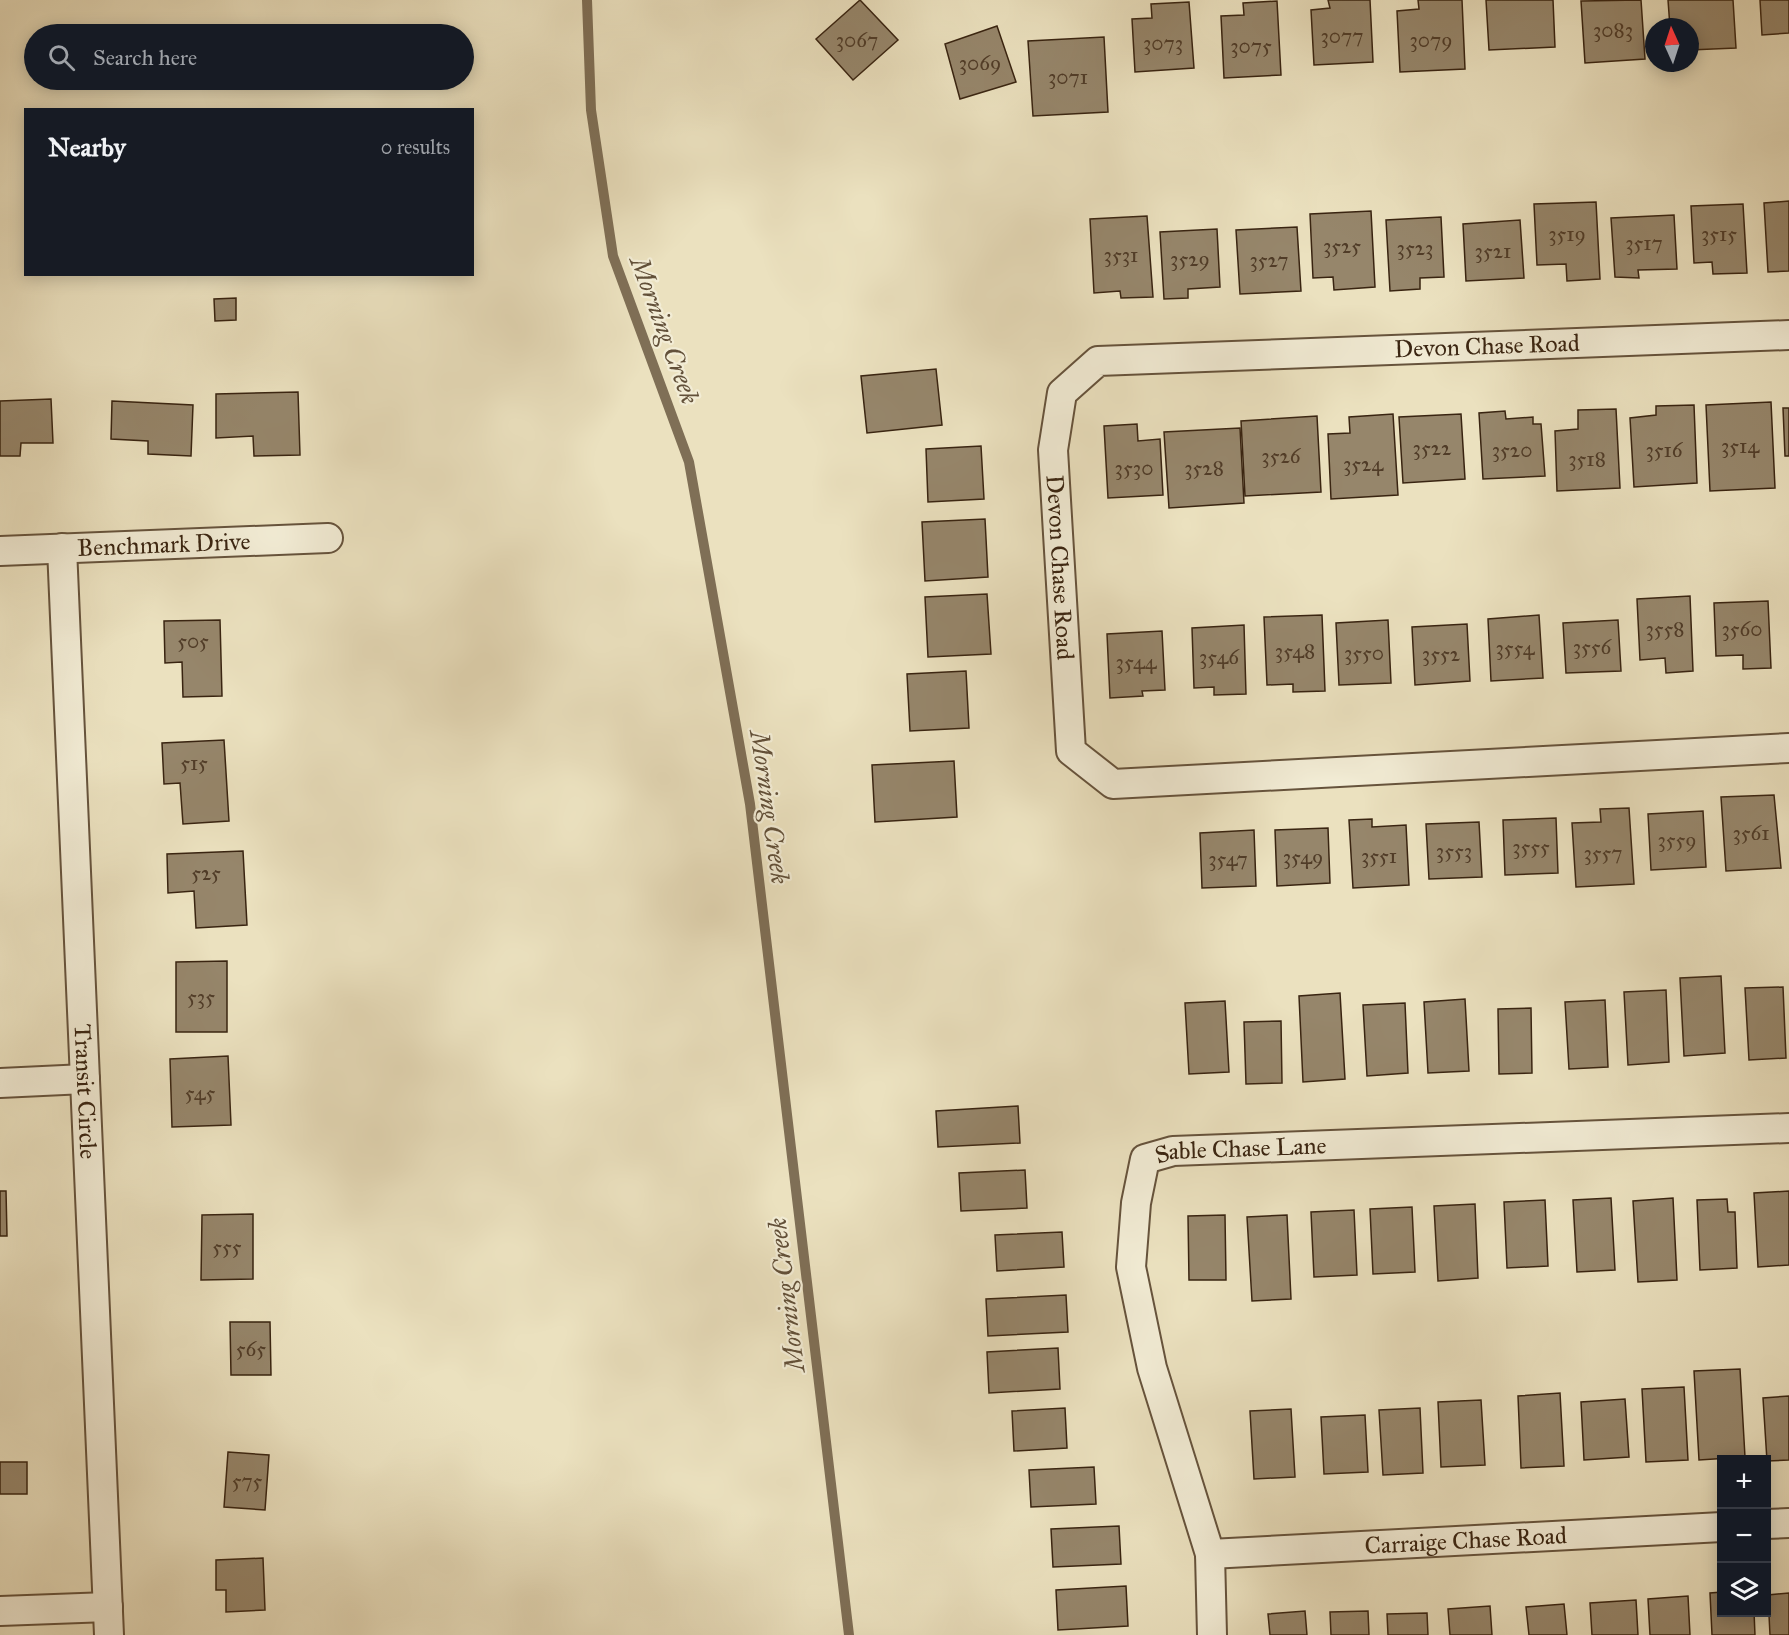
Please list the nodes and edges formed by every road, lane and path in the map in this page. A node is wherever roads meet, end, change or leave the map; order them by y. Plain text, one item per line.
1 (1789, 335) edge
2 (328, 538) dead end
3 (62, 548) junction
4 (0, 551) edge
5 (1789, 748) edge
6 (85, 1080) junction
7 (0, 1083) edge
8 (1789, 1128) edge
9 (1789, 1523) edge
10 (1771, 1524) edge
11 (1717, 1527) edge
12 (1210, 1554) junction
13 (0, 1611) edge
14 (109, 1621) edge
15 (1212, 1635) edge

1 - 5 street, Devon Chase Road
2 - 3 street, Benchmark Drive
3 - 4 street, Benchmark Drive
3 - 6 street, Transit Circle
6 - 7 street
6 - 14 street, Transit Circle
8 - 12 street, Sable Chase Lane
9 - 10 street
11 - 12 street, Carraige Chase Road
12 - 15 street, Sable Chase Lane
13 - 14 street

